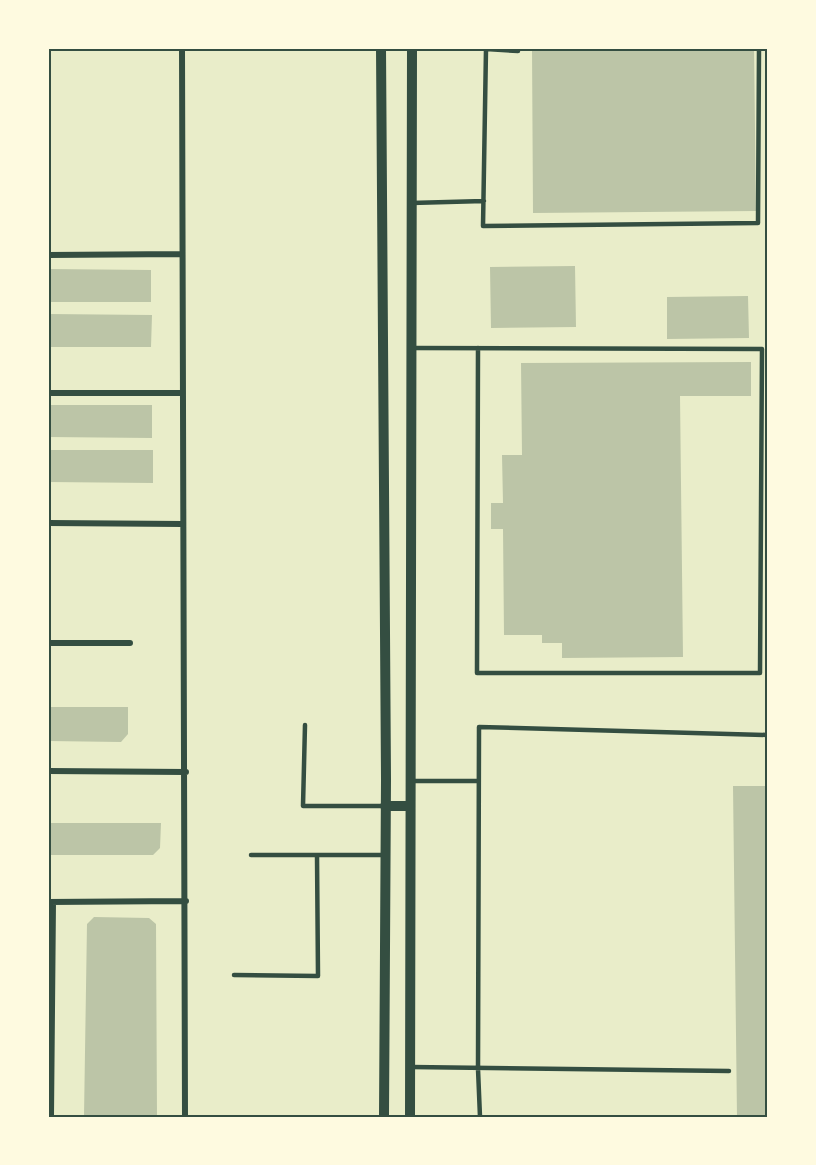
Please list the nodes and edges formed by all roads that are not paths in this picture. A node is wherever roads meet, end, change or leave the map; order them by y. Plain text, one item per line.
1 (182, 48) edge
2 (381, 48) edge
3 (412, 48) edge
4 (518, 48) edge
5 (759, 48) edge
6 (484, 201) junction
7 (411, 203) junction
8 (182, 254) junction
9 (48, 255) edge
10 (411, 348) junction
11 (478, 348) junction
12 (48, 393) edge
13 (182, 393) junction
14 (48, 523) edge
15 (183, 524) junction
16 (48, 643) edge
17 (129, 643) dead end
18 (305, 725) dead end
19 (768, 735) edge
20 (48, 771) edge
21 (186, 772) junction
22 (410, 781) junction
23 (478, 781) junction
24 (385, 806) junction
25 (410, 806) junction
26 (251, 855) dead end
27 (317, 855) junction
28 (385, 855) junction
29 (186, 901) junction
30 (51, 902) edge
31 (234, 975) dead end
32 (410, 1067) junction
33 (478, 1069) junction
34 (729, 1071) dead end
35 (51, 1117) edge
36 (185, 1117) edge
37 (384, 1117) edge
38 (410, 1117) edge
39 (480, 1117) edge

1 - 8 street
2 - 24 street
3 - 7 street
4 - 6 lane
5 - 6 lane
6 - 7 lane
7 - 10 street
8 - 9 street
8 - 13 street
10 - 11 lane
10 - 22 street
11 - 11 lane
12 - 13 street
13 - 15 street
14 - 15 street
15 - 21 street
16 - 17 street
18 - 24 lane
19 - 23 lane
20 - 21 street
21 - 29 street
22 - 23 lane
22 - 25 street
23 - 33 lane
24 - 25 street
24 - 28 street
25 - 32 street
26 - 27 lane
27 - 28 lane
27 - 31 lane
28 - 37 street
29 - 30 street
29 - 36 street
30 - 35 street
32 - 33 lane
32 - 38 street
33 - 34 lane
33 - 39 lane

